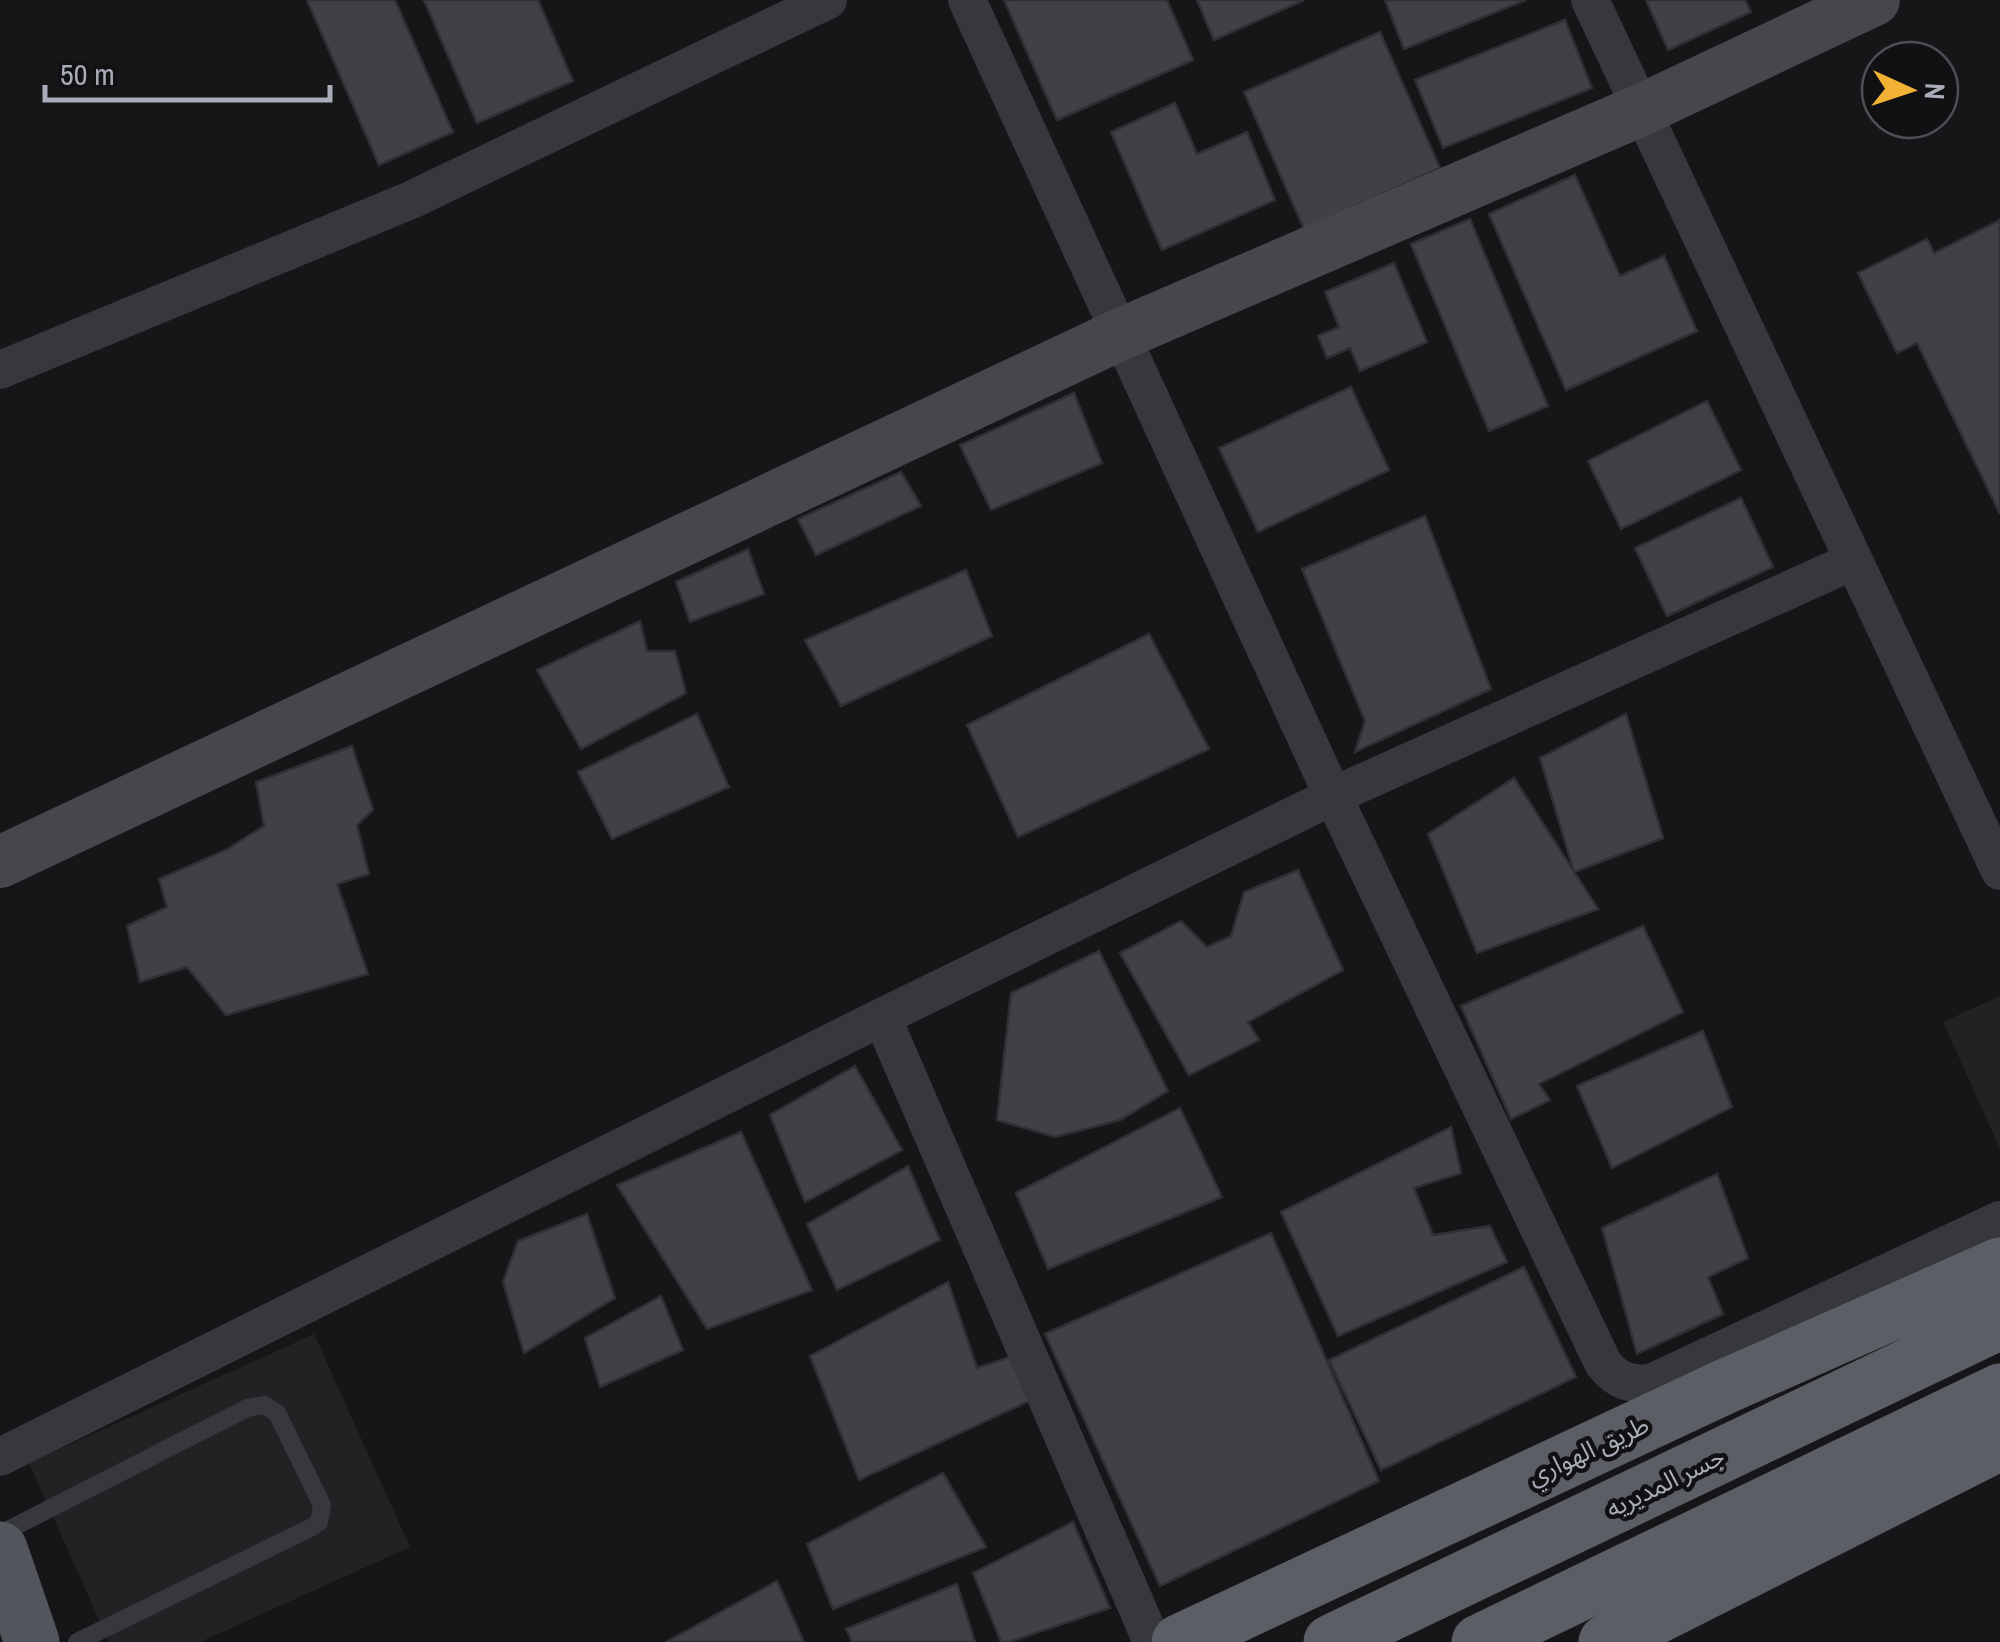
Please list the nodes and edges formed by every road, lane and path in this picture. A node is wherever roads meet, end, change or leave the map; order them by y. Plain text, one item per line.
1 (828, 0) edge
2 (966, 0) edge
3 (1590, 0) edge
4 (1874, 0) edge
5 (1641, 110) junction
6 (1122, 334) junction
7 (0, 370) edge
8 (1854, 561) junction
9 (1333, 796) junction
10 (0, 862) edge
11 (2000, 872) edge
12 (882, 1017) junction
13 (2000, 1220) edge
14 (2000, 1265) edge
15 (2000, 1322) edge
16 (2000, 1391) edge
17 (2000, 1443) edge
18 (0, 1457) edge
19 (0, 1534) edge
20 (0, 1549) edge
21 (32, 1642) edge
22 (77, 1642) edge
23 (1152, 1642) edge
24 (1179, 1642) edge
25 (1331, 1642) edge
26 (1479, 1642) edge
27 (1606, 1642) edge

1 - 7 street
2 - 6 street
3 - 5 street
4 - 5 main road
5 - 6 main road
5 - 8 street
6 - 9 street
6 - 10 main road
8 - 9 street
8 - 11 street
9 - 12 street
9 - 13 street
12 - 18 street
12 - 23 street
14 - 24 highway, طريق الهواري
15 - 25 highway, جسر المديريه
16 - 26 highway
17 - 27 highway
19 - 22 lane
20 - 21 main road

